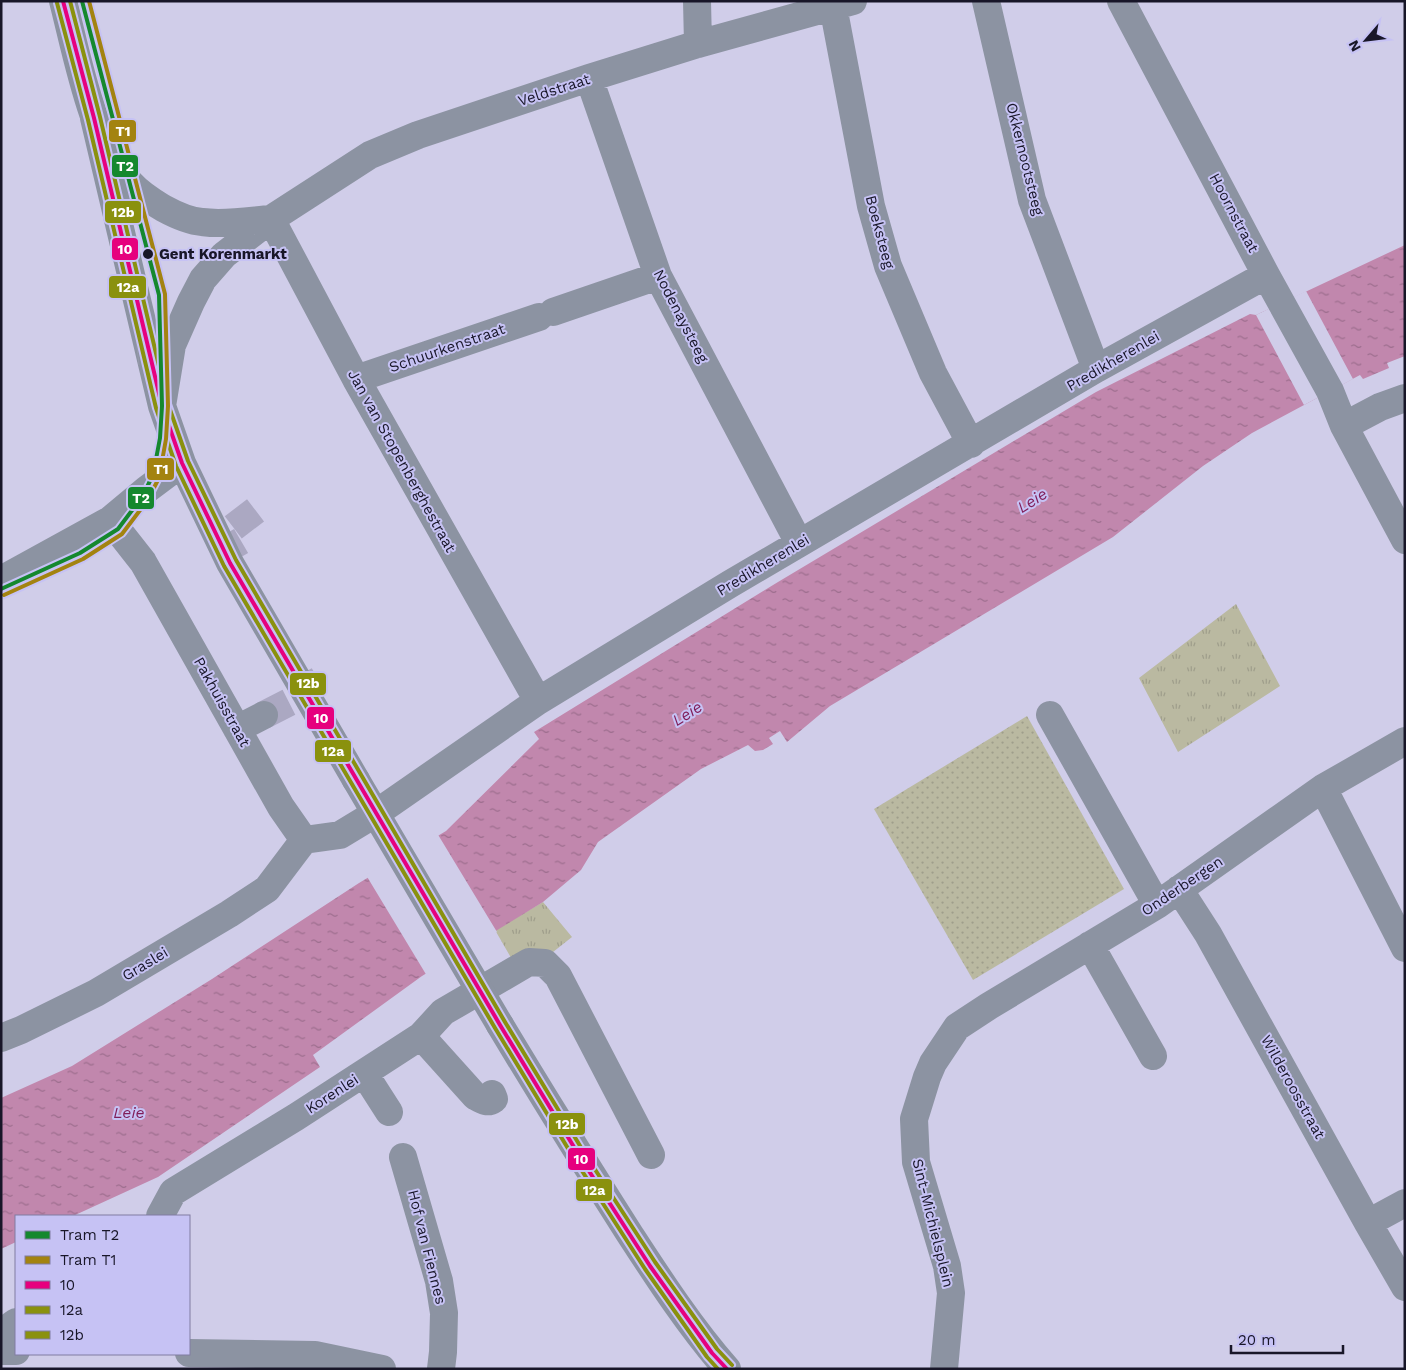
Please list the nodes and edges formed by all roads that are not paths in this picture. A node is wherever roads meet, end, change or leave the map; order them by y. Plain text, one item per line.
1 (63, 1) edge
2 (697, 1) edge
3 (986, 1) edge
4 (1121, 1) edge
5 (843, 4) edge
6 (698, 44) junction
7 (589, 78) junction
8 (94, 118) junction
9 (271, 218) junction
10 (1266, 275) junction
11 (658, 276) junction
12 (1096, 370) junction
13 (356, 379) junction
14 (1405, 398) edge
15 (162, 406) junction
16 (1344, 426) junction
17 (971, 444) junction
18 (182, 463) junction
19 (110, 520) junction
20 (1405, 540) edge
21 (799, 542) junction
22 (1, 580) edge
23 (538, 701) junction
24 (264, 715) tunnel mouth
25 (1050, 715) dead end
26 (237, 729) junction
27 (1405, 741) edge
28 (1323, 788) junction
29 (304, 840) junction
30 (1179, 889) junction
31 (1157, 905) junction
32 (1090, 946) junction
33 (1405, 948) edge
34 (957, 1027) joint
35 (421, 1036) junction
36 (1, 1038) edge
37 (1153, 1056) dead end
38 (364, 1074) junction
39 (492, 1094) dead end
40 (389, 1112) dead end
41 (651, 1155) dead end
42 (403, 1157) dead end
43 (1405, 1203) edge
44 (161, 1215) edge
45 (1368, 1224) junction
46 (1405, 1287) edge
47 (15, 1323) edge
48 (1, 1333) edge
49 (1, 1351) edge
50 (15, 1351) edge
51 (190, 1353) edge
52 (382, 1369) edge
53 (441, 1369) edge
54 (727, 1369) edge
55 (944, 1369) edge

1 - 8 street
2 - 6 street
3 - 12 street, Okkernootsteeg
4 - 10 street, Hoornstraat
5 - 6 street, Veldstraat
5 - 17 street, Boeksteeg
6 - 7 street, Veldstraat
7 - 9 street, Veldstraat
7 - 11 street, Nodenaysteeg
8 - 9 street
8 - 15 street
9 - 13 street, Jan van Stopenberghestraat
9 - 15 street, Veldstraat
10 - 12 street, Predikherenlei
10 - 16 street, Hoornstraat
11 - 13 street, Schuurkenstraat
11 - 21 street, Nodenaysteeg
12 - 17 street, Predikherenlei
13 - 23 street, Jan van Stopenberghestraat
14 - 16 street
15 - 18 street
16 - 20 street, Hoornstraat
17 - 21 street, Predikherenlei
18 - 19 street
18 - 54 street, bridge
19 - 22 street
19 - 26 street, Pakhuisstraat
21 - 23 street, Predikherenlei
23 - 29 street, Predikherenlei
24 - 26 street
25 - 31 street
26 - 29 street, Pakhuisstraat
27 - 28 street, Onderbergen
28 - 30 street, Onderbergen
28 - 33 street
29 - 36 street, Graslei
30 - 31 street, Onderbergen
30 - 45 street, Wilderoosstraat
31 - 32 street, Onderbergen
32 - 34 street, Onderbergen
32 - 37 street
34 - 55 street, Sint-Michielsplein
35 - 38 street, Korenlei
35 - 39 street
35 - 41 street, Korenlei
38 - 40 street
38 - 44 street, Korenlei
42 - 53 street, Hof van Fiennes
43 - 45 street
45 - 46 street, Wilderoosstraat
47 - 48 street
49 - 50 street
51 - 52 street

